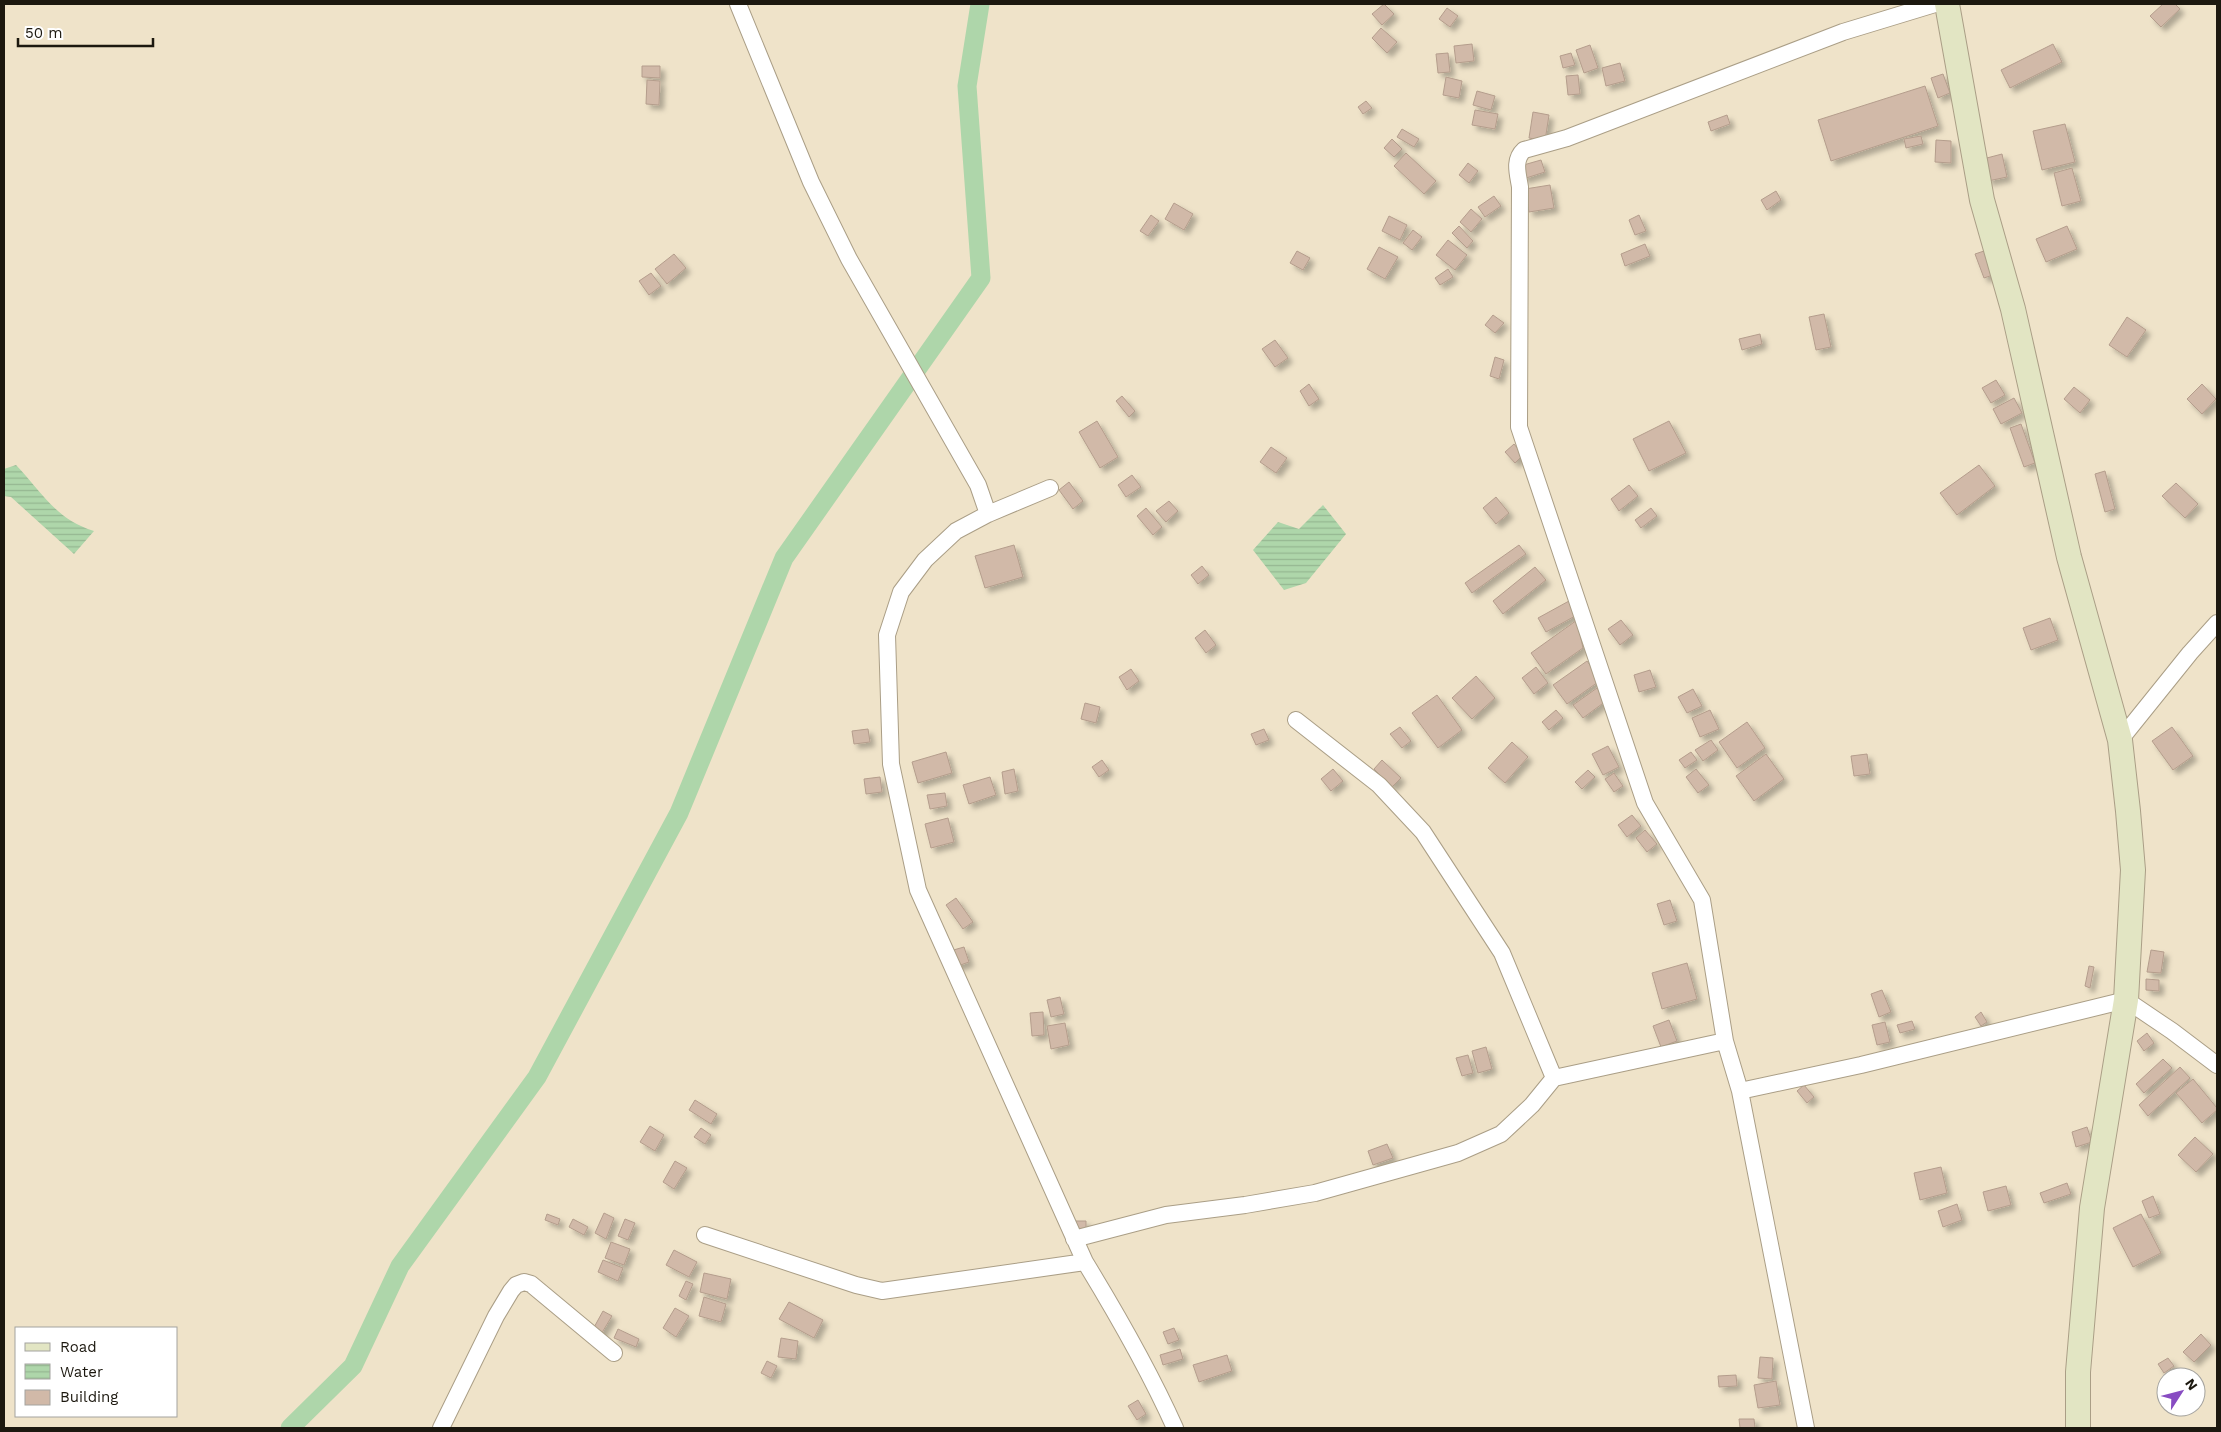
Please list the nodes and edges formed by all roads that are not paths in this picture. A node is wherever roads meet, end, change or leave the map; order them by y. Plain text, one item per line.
1 (738, 4) edge
2 (1935, 4) edge
3 (1947, 4) edge
4 (1050, 488) dead end
5 (988, 514) junction
6 (2217, 623) edge
7 (1296, 720) dead end
8 (2120, 740) junction
9 (2126, 1000) junction
10 (1725, 1041) junction
11 (2217, 1065) edge
12 (1554, 1078) junction
13 (1740, 1091) junction
14 (705, 1235) dead end
15 (1074, 1239) junction
16 (1084, 1262) junction
17 (614, 1353) dead end
18 (441, 1428) edge
19 (1175, 1428) edge
20 (1806, 1428) edge
21 (2078, 1428) edge

1 - 5 street
2 - 10 street
3 - 8 main road
4 - 5 street
5 - 15 street
6 - 8 street
7 - 12 street
8 - 9 main road
9 - 11 street
9 - 13 street
9 - 21 main road
10 - 12 street
10 - 13 street
12 - 15 street
13 - 20 street
14 - 16 street
15 - 16 street
16 - 19 street
17 - 18 street

